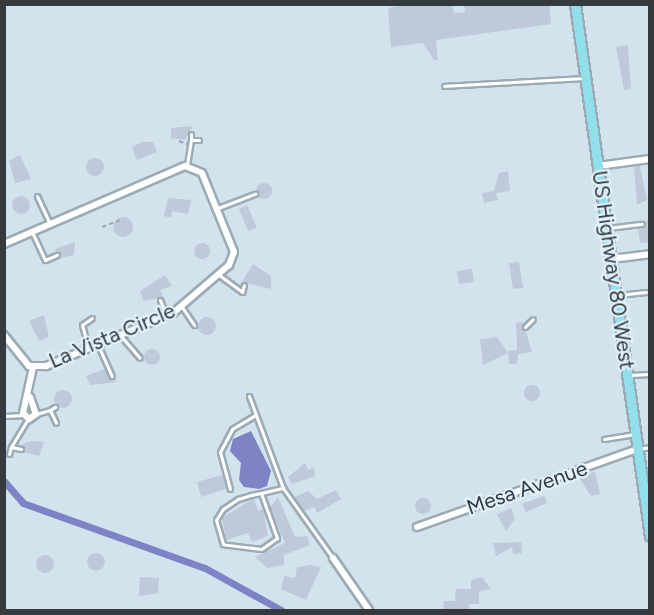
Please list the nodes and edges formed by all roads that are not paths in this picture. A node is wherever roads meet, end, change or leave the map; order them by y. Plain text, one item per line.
1 (575, 4) edge
2 (585, 78) junction
3 (444, 86) dead end
4 (191, 134) dead end
5 (199, 140) dead end
6 (191, 142) junction
7 (650, 159) edge
8 (598, 166) junction
9 (187, 167) junction
10 (255, 194) dead end
11 (37, 196) dead end
12 (218, 208) junction
13 (50, 224) junction
14 (642, 224) dead end
15 (607, 229) junction
16 (32, 232) junction
17 (4, 235) edge
18 (6, 243) edge
19 (650, 254) edge
20 (57, 255) dead end
21 (611, 259) junction
22 (219, 275) junction
23 (244, 285) dead end
24 (646, 292) dead end
25 (616, 295) junction
26 (160, 300) dead end
27 (182, 307) junction
28 (166, 315) junction
29 (93, 318) dead end
30 (533, 319) dead end
31 (194, 325) dead end
32 (525, 327) dead end
33 (4, 335) edge
34 (120, 335) junction
35 (97, 344) junction
36 (88, 348) junction
37 (140, 358) dead end
38 (33, 367) junction
39 (650, 374) edge
40 (112, 376) dead end
41 (627, 376) junction
42 (249, 396) dead end
43 (30, 397) junction
44 (55, 407) dead end
45 (50, 410) junction
46 (36, 414) junction
47 (255, 415) junction
48 (4, 416) edge
49 (26, 417) junction
50 (56, 423) dead end
51 (635, 434) junction
52 (604, 439) dead end
53 (10, 447) junction
54 (650, 447) edge
55 (21, 449) dead end
56 (638, 449) junction
57 (9, 454) dead end
58 (283, 488) junction
59 (230, 489) dead end
60 (261, 493) junction
61 (417, 526) dead end
62 (650, 536) edge
63 (333, 558) joint
64 (369, 610) edge

1 - 2 main road, US Highway 80 West
2 - 3 lane
2 - 8 main road, US Highway 80 West
4 - 6 lane
5 - 6 lane
6 - 9 lane
7 - 8 street
8 - 15 main road, US Highway 80 West
9 - 12 street, La Vista Circle
9 - 13 street
10 - 12 lane
11 - 13 lane
12 - 22 street, La Vista Circle
13 - 16 street
14 - 15 lane
15 - 21 main road, US Highway 80 West
16 - 18 street
16 - 20 lane
17 - 18 street
19 - 21 street
21 - 25 main road, US Highway 80 West
22 - 23 lane
22 - 27 street, La Vista Circle
24 - 25 lane
25 - 41 main road, US Highway 80 West
26 - 28 lane
27 - 28 street, La Vista Circle
27 - 31 lane
28 - 34 street, La Vista Circle
29 - 36 lane
30 - 32 lane
33 - 38 street, La Vista Circle
34 - 35 street, La Vista Circle
34 - 37 lane
35 - 36 street, La Vista Circle
35 - 40 lane
36 - 38 street, La Vista Circle
38 - 43 street
39 - 41 lane
41 - 51 main road, US Highway 80 West
42 - 47 lane
43 - 46 street
43 - 49 street
44 - 45 lane
45 - 46 lane
45 - 50 lane
46 - 49 street
47 - 58 lane
47 - 59 lane
48 - 49 lane
49 - 53 lane
51 - 52 lane
51 - 56 main road, US Highway 80 West
53 - 55 lane
53 - 57 lane
54 - 56 lane
56 - 61 street, Mesa Avenue
56 - 62 main road, US Highway 80 West
58 - 60 lane
58 - 63 lane
60 - 60 lane
63 - 64 street

